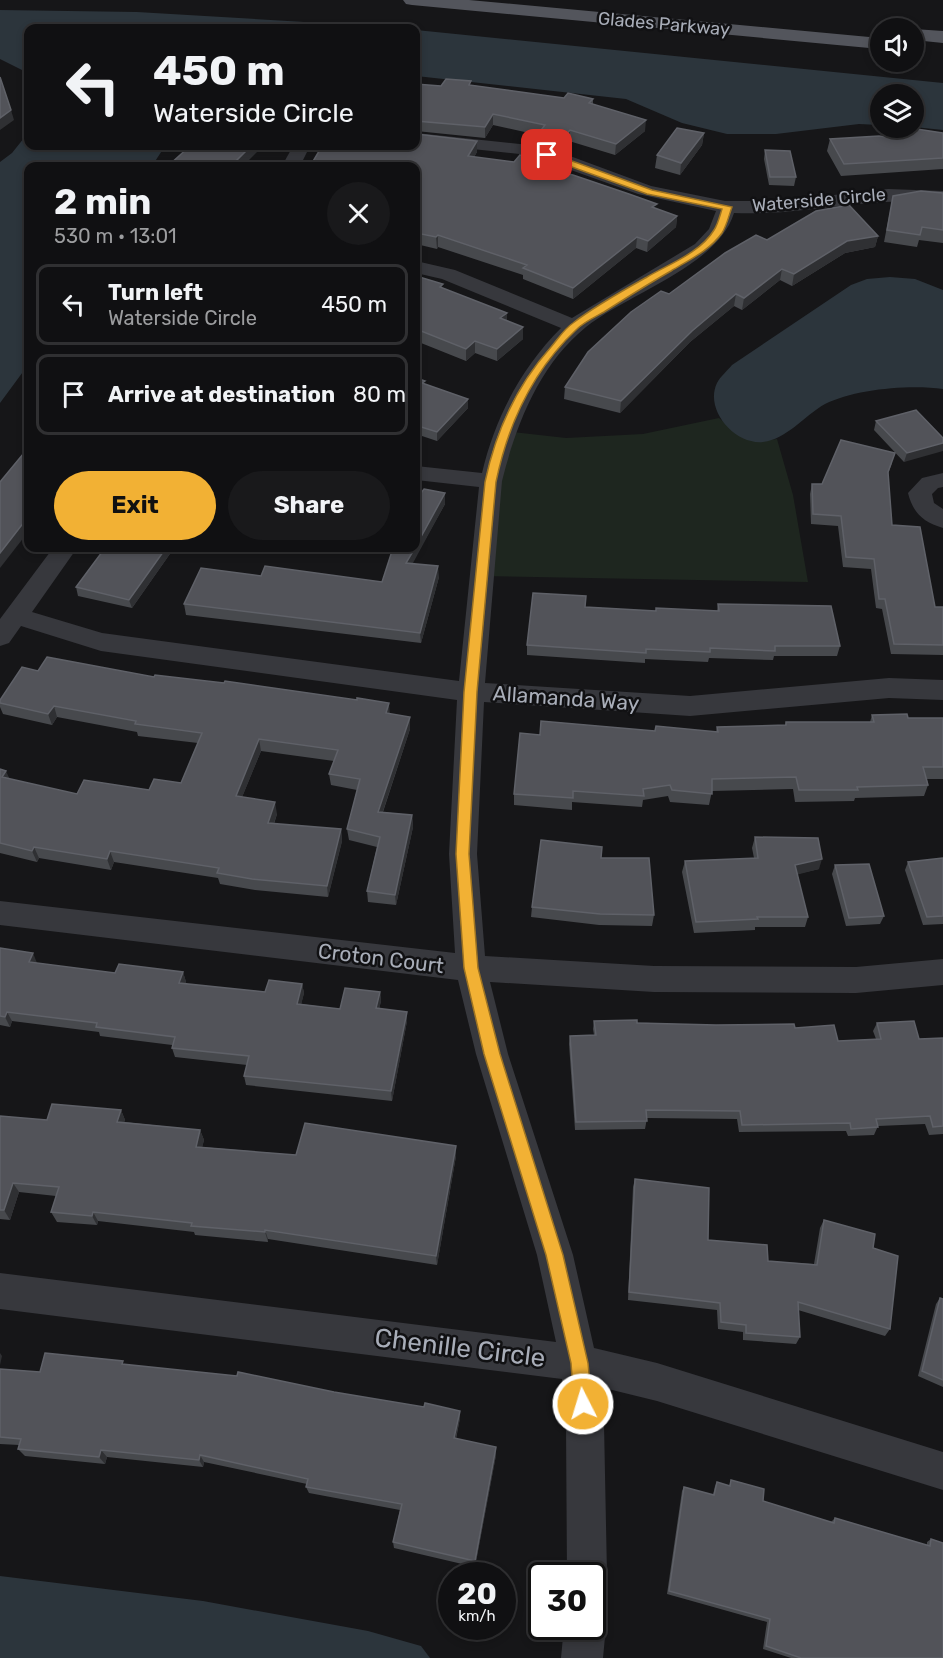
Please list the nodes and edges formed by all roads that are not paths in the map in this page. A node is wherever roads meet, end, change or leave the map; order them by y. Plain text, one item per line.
1 (411, 0) edge
2 (543, 0) edge
3 (870, 31) edge
4 (924, 35) edge
5 (943, 37) edge
6 (870, 44) edge
7 (924, 49) edge
8 (943, 50) edge
9 (420, 138) edge
10 (943, 197) edge
11 (727, 207) junction
12 (420, 268) edge
13 (574, 326) junction
14 (420, 473) edge
15 (943, 480) edge
16 (491, 482) junction
17 (943, 520) edge
18 (62, 552) edge
19 (16, 616) junction
20 (0, 637) edge
21 (943, 690) edge
22 (471, 692) junction
23 (0, 913) edge
24 (471, 968) junction
25 (943, 972) edge
26 (0, 1291) edge
27 (579, 1363) junction
28 (943, 1471) edge
29 (587, 1562) edge
30 (584, 1640) edge
31 (582, 1658) edge

1 - 6 main road, Glades Parkway
2 - 3 main road, Glades Parkway
4 - 5 main road
7 - 8 main road
9 - 11 street, Waterside Circle
10 - 11 street, Waterside Circle
11 - 13 street
12 - 13 street
13 - 16 street
14 - 16 street
15 - 17 street
16 - 22 street
18 - 19 street
19 - 20 street
19 - 22 street, Allamanda Way
21 - 22 street, Allamanda Way
22 - 24 street
23 - 24 street, Croton Court
24 - 25 street, Croton Court
24 - 27 street
26 - 27 street, Chenille Circle
27 - 28 street, Chenille Circle
27 - 29 street
30 - 31 street

